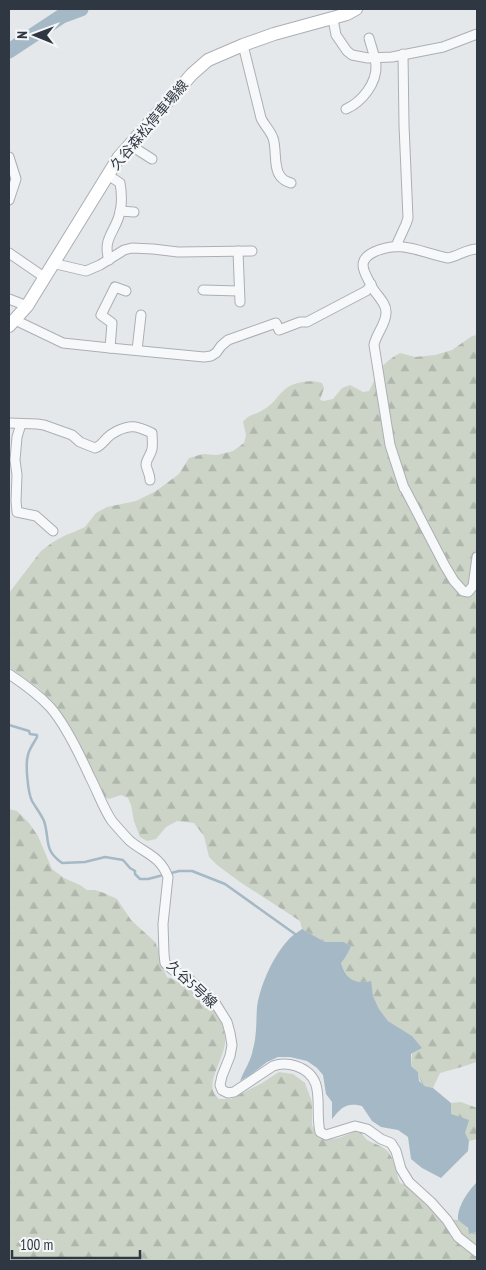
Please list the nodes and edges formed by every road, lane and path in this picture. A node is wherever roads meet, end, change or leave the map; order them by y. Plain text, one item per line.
1 (356, 9) edge
2 (333, 19) junction
3 (477, 34) edge
4 (369, 38) dead end
5 (243, 45) junction
6 (403, 54) junction
7 (375, 58) junction
8 (346, 109) dead end
9 (130, 145) junction
10 (9, 157) edge
11 (152, 159) dead end
12 (108, 175) junction
13 (12, 179) edge
14 (291, 183) dead end
15 (9, 200) edge
16 (120, 211) junction
17 (134, 212) dead end
18 (396, 246) junction
19 (477, 248) edge
20 (238, 251) junction
21 (252, 251) dead end
22 (9, 253) edge
23 (109, 260) junction
24 (52, 263) junction
25 (44, 277) junction
26 (370, 284) junction
27 (203, 290) dead end
28 (126, 291) dead end
29 (240, 291) junction
30 (9, 299) edge
31 (240, 302) dead end
32 (27, 306) junction
33 (140, 315) dead end
34 (12, 323) edge
35 (110, 348) junction
36 (137, 350) junction
37 (9, 423) edge
38 (21, 424) junction
39 (150, 480) dead end
40 (12, 495) edge
41 (53, 531) dead end
42 (477, 557) edge
43 (9, 674) edge
44 (477, 1252) edge

1 - 2 main road, 久谷森松停車場線
2 - 5 main road, 久谷森松停車場線
2 - 7 street
3 - 6 street
4 - 7 street
5 - 9 main road, 久谷森松停車場線
5 - 14 street
6 - 7 street
6 - 18 street
7 - 8 street
9 - 11 street
9 - 12 main road, 久谷森松停車場線
10 - 13 street
12 - 16 street
12 - 24 main road, 久谷森松停車場線
13 - 15 street
16 - 17 street
16 - 23 street
18 - 19 street
18 - 26 street
20 - 21 street
20 - 23 street
20 - 29 street
22 - 25 street
23 - 24 street
24 - 25 main road, 久谷森松停車場線
25 - 32 main road, 久谷森松停車場線
26 - 36 street
26 - 42 street
27 - 29 street
28 - 35 street
29 - 31 street
30 - 32 street
32 - 34 main road, 久谷森松停車場線
33 - 36 street
34 - 35 street
35 - 36 street
37 - 38 street
38 - 39 street
38 - 40 street
40 - 41 street
43 - 44 street, 久谷5号線

